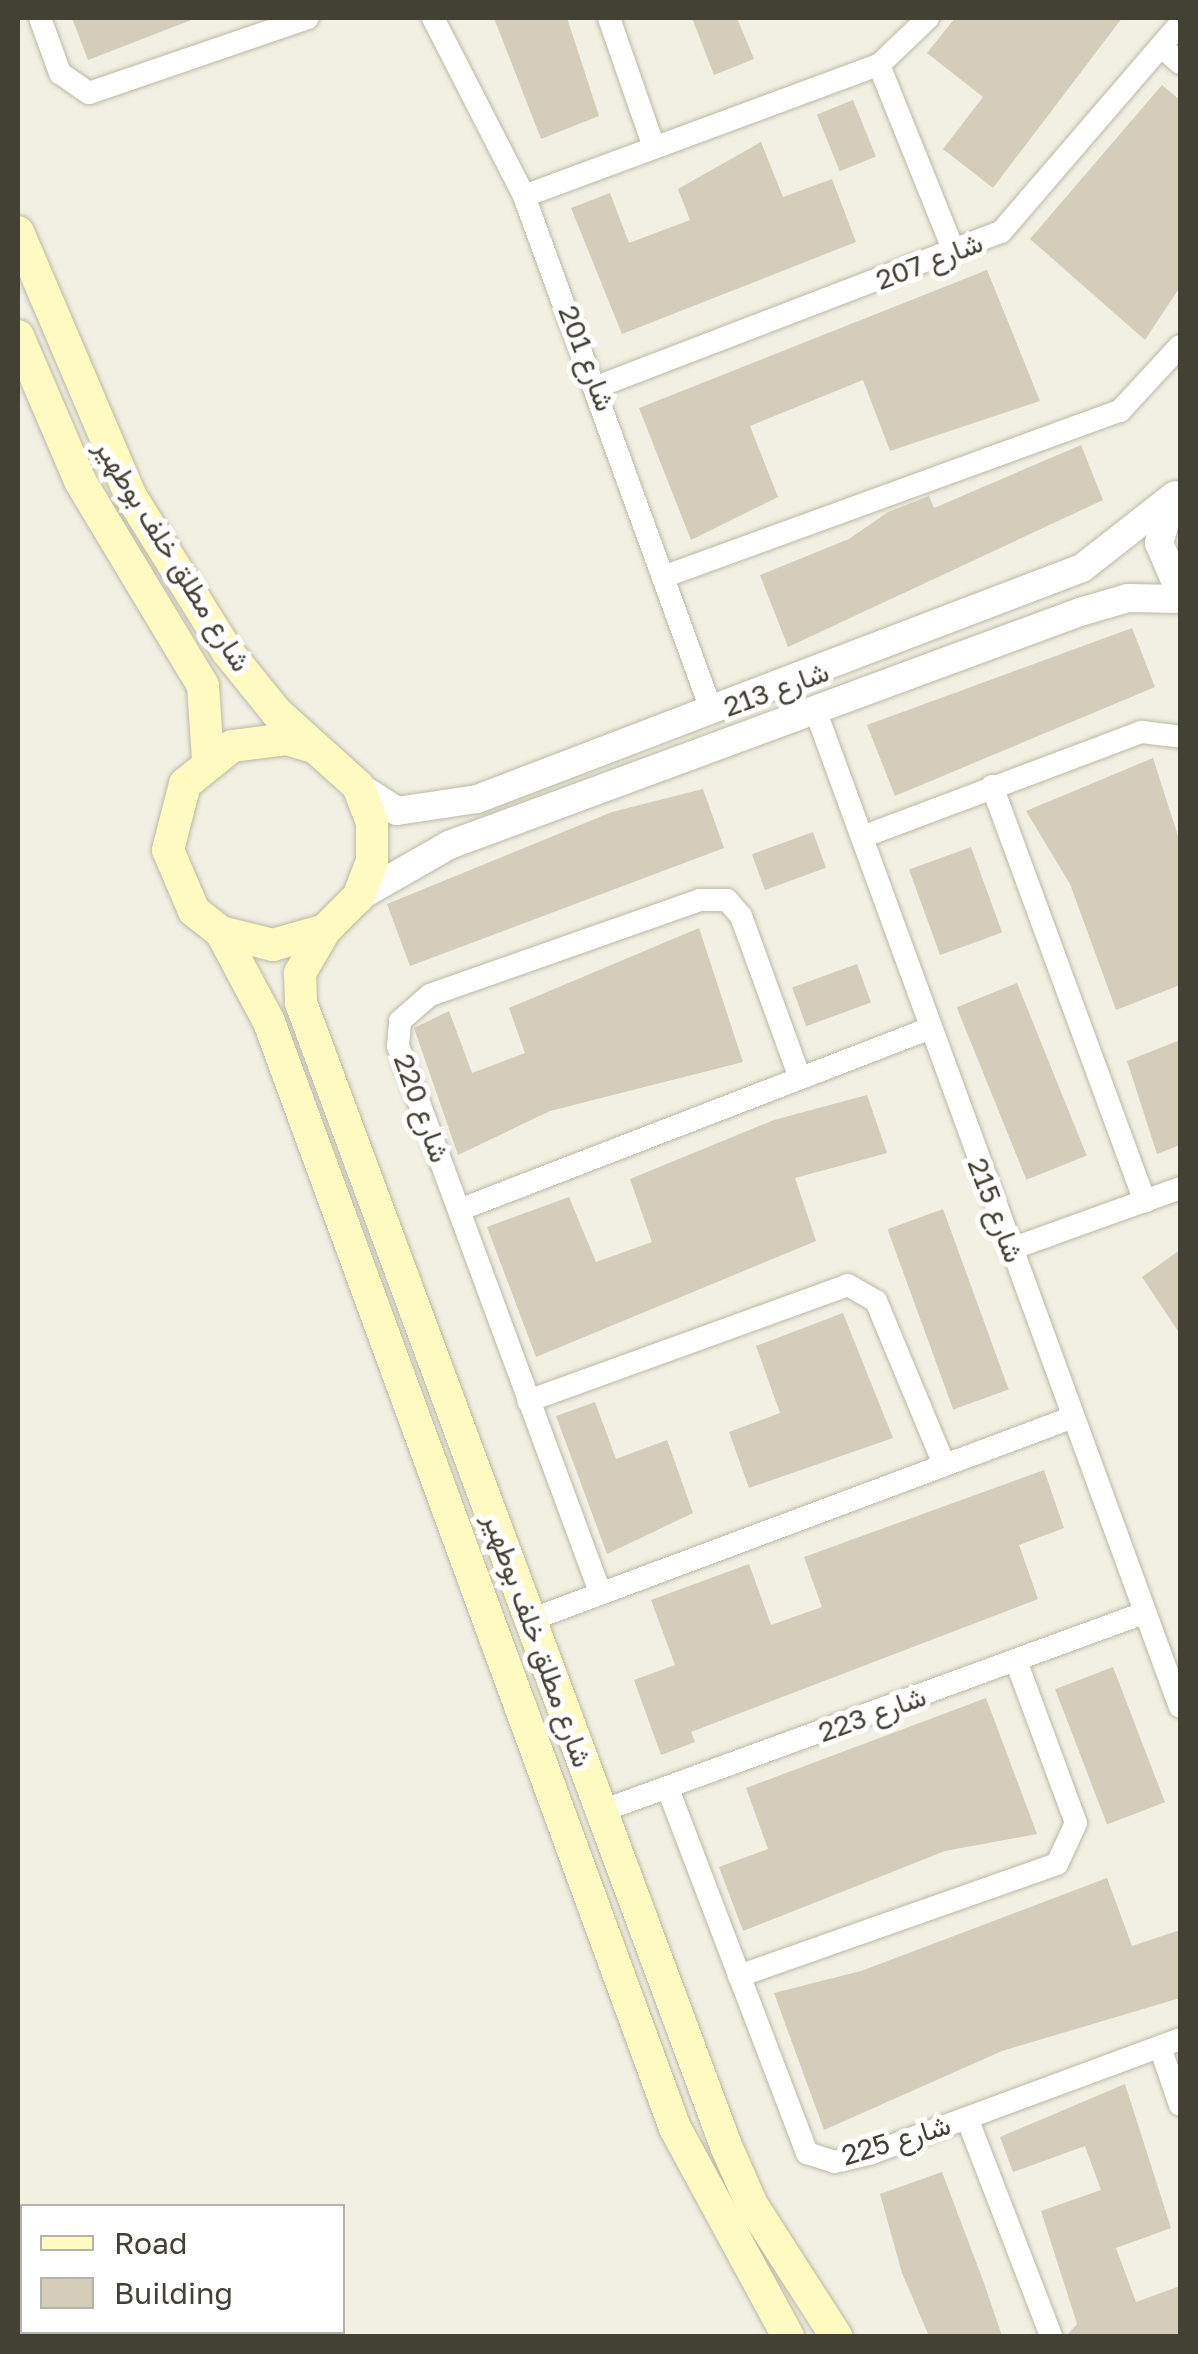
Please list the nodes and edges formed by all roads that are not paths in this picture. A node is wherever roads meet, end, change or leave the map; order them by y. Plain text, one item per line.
1 (40, 18) edge
2 (308, 18) edge
3 (432, 18) edge
4 (609, 18) edge
5 (928, 18) edge
6 (1180, 24) edge
7 (264, 25) edge
8 (1160, 46) junction
9 (1180, 62) edge
10 (879, 65) junction
11 (654, 146) junction
12 (524, 196) junction
13 (18, 232) edge
14 (954, 252) junction
15 (18, 336) edge
16 (1180, 346) edge
17 (599, 386) junction
18 (1178, 492) edge
19 (663, 578) junction
20 (1180, 595) edge
21 (712, 712) junction
22 (816, 712) junction
23 (1180, 737) edge
24 (314, 747) junction
25 (208, 759) junction
26 (358, 786) junction
27 (992, 786) junction
28 (862, 837) junction
29 (358, 897) junction
30 (324, 930) junction
31 (221, 932) junction
32 (928, 1029) junction
33 (800, 1075) junction
34 (1180, 1188) edge
35 (1144, 1202) junction
36 (459, 1210) junction
37 (1012, 1250) junction
38 (528, 1401) junction
39 (1071, 1418) junction
40 (944, 1464) junction
41 (600, 1592) junction
42 (1144, 1613) junction
43 (533, 1619) junction
44 (1016, 1661) junction
45 (1180, 1707) edge
46 (668, 1789) junction
47 (600, 1812) junction
48 (739, 1976) junction
49 (1170, 2043) edge
50 (1180, 2104) edge
51 (967, 2118) junction
52 (788, 2336) edge
53 (836, 2336) edge
54 (1051, 2336) edge

1 - 7 street
2 - 7 street
3 - 12 street, شارع 201
4 - 11 street
5 - 10 street
6 - 8 street, شارع 207
8 - 9 street
8 - 14 street, شارع 207
10 - 11 street
10 - 14 street
11 - 12 street
12 - 17 street, شارع 201
13 - 24 main road, شارع مطلق خلف بوطهير
14 - 17 street, شارع 207
15 - 25 main road, شارع مطلق خلف بوطهير
16 - 19 street
17 - 19 street, شارع 201
18 - 20 street
18 - 21 street, شارع 213
19 - 21 street, شارع 201
20 - 22 street, شارع 213
21 - 26 street, شارع 213
22 - 28 street, شارع 215
22 - 29 street, شارع 213
23 - 27 street
24 - 25 main road
24 - 26 main road
25 - 31 main road
26 - 29 main road
27 - 28 street
27 - 35 street
28 - 32 street, شارع 215
29 - 30 main road
30 - 31 main road
30 - 43 main road, شارع مطلق خلف بوطهير
31 - 52 main road, شارع مطلق خلف بوطهير
32 - 33 street
32 - 37 street, شارع 215
33 - 36 street
33 - 36 street, شارع 220
34 - 35 street
35 - 37 street
36 - 38 street, شارع 220
37 - 39 street, شارع 215
38 - 40 street
38 - 41 street, شارع 220
39 - 40 street
39 - 42 street, شارع 215
40 - 41 street
41 - 43 street
42 - 44 street, شارع 223
42 - 45 street, شارع 215
43 - 47 main road, شارع مطلق خلف بوطهير
44 - 46 street, شارع 223
44 - 48 street
46 - 47 street, شارع 223
46 - 48 street, شارع 225
47 - 53 main road, شارع مطلق خلف بوطهير
48 - 51 street, شارع 225
49 - 50 street
49 - 51 street, شارع 225
51 - 54 street

